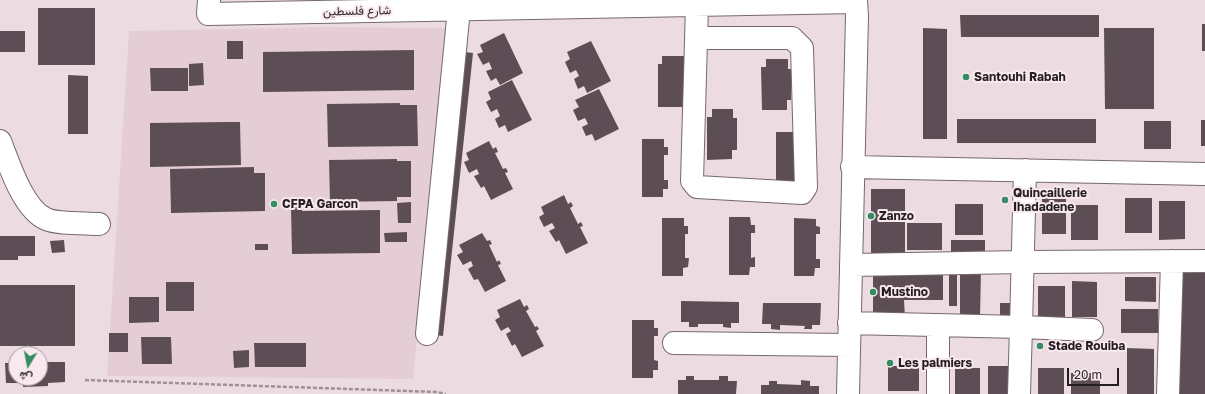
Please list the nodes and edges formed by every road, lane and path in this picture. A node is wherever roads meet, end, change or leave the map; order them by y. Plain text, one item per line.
1 (209, 0) edge
2 (856, 1) edge
3 (697, 5) junction
4 (459, 9) junction
5 (696, 38) junction
6 (0, 141) edge
7 (852, 167) junction
8 (1025, 170) junction
9 (1205, 174) edge
10 (99, 224) dead end
11 (1172, 261) junction
12 (1205, 261) edge
13 (1024, 262) junction
14 (850, 265) junction
15 (849, 323) junction
16 (938, 325) junction
17 (1021, 327) junction
18 (1092, 330) dead end
19 (426, 334) dead end
20 (674, 343) dead end
21 (849, 345) junction
22 (85, 380) dead end
23 (446, 394) edge
24 (848, 394) edge
25 (938, 394) edge
26 (1019, 394) edge
27 (1168, 394) edge

1 - 4 street, شارع فلسطين
2 - 3 street, شارع فلسطين
2 - 7 street
3 - 4 street, شارع فلسطين
3 - 5 street
4 - 19 street
5 - 5 street
6 - 10 street
7 - 8 street
7 - 14 street
8 - 9 street
8 - 13 street
11 - 12 street
11 - 13 street
11 - 27 street
13 - 14 street
13 - 17 street
14 - 15 street
15 - 16 street
15 - 21 street
16 - 17 street
16 - 25 street
17 - 18 street
17 - 26 street
20 - 21 street
21 - 24 street
22 - 23 path

